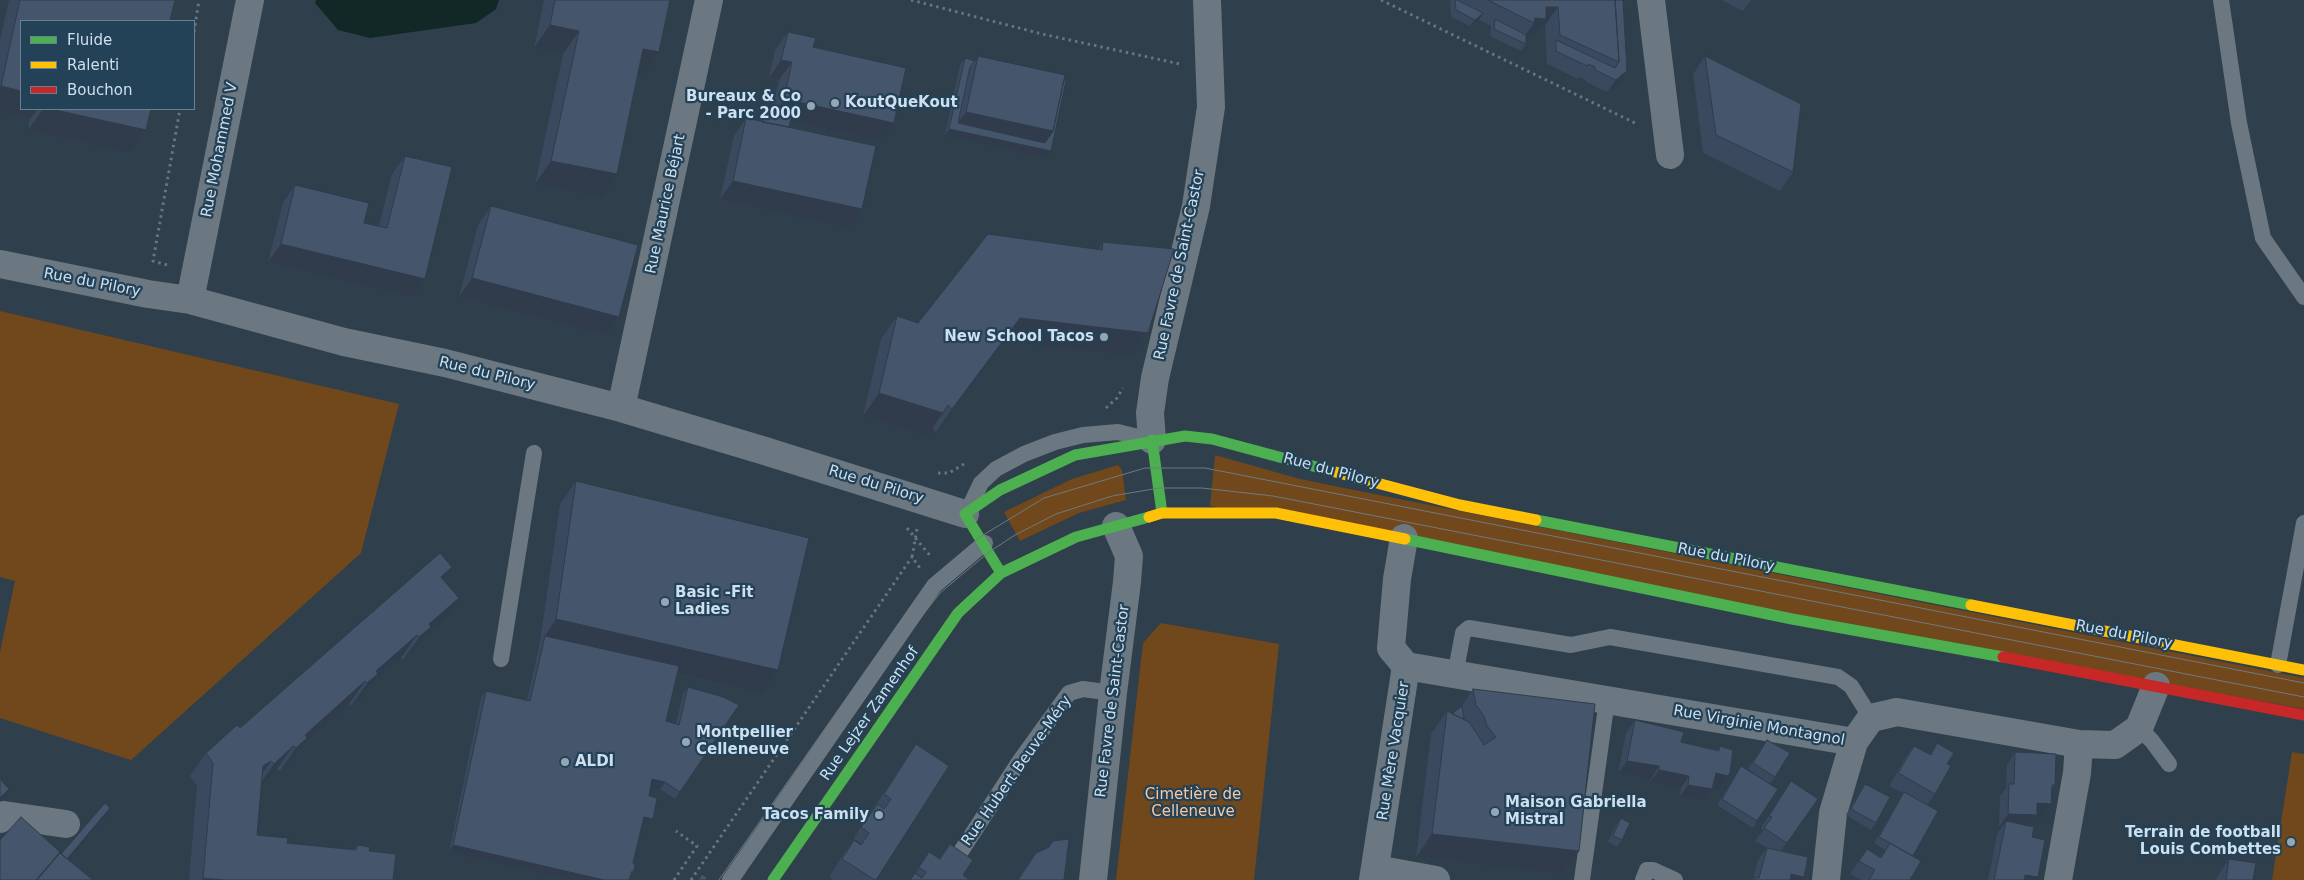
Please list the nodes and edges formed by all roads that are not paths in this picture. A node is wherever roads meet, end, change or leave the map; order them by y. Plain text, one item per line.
1 (250, 0) edge
2 (709, 0) edge
3 (1207, 0) edge
4 (1651, 0) edge
5 (2221, 0) edge
6 (1668, 147) road end
7 (0, 264) edge
8 (2304, 297) edge
9 (190, 300) junction
10 (621, 408) junction
11 (1152, 440) junction
12 (534, 453) dead end
13 (1162, 513) junction
14 (966, 514) junction
15 (2304, 523) edge
16 (1116, 526) junction
17 (1404, 538) junction
18 (985, 543) junction
19 (1001, 573) junction
20 (501, 659) dead end
21 (2278, 665) junction
22 (1406, 666) junction
23 (2304, 670) edge
24 (1455, 675) junction
25 (2156, 686) junction
26 (1113, 693) junction
27 (1607, 700) junction
28 (2304, 715) edge
29 (1872, 718) junction
30 (2139, 728) junction
31 (1854, 742) junction
32 (2079, 744) junction
33 (2168, 764) dead end
34 (0, 820) edge
35 (66, 824) dead end
36 (956, 858) edge
37 (1374, 875) edge
38 (730, 880) edge
39 (773, 880) edge
40 (1093, 880) edge
41 (1436, 880) edge
42 (1582, 880) edge
43 (1643, 880) edge
44 (1675, 880) edge
45 (1826, 880) edge
46 (2058, 880) edge

1 - 9 street, Rue Mohammed V
2 - 10 street, Rue Maurice Béjart
3 - 11 street, Rue Favre de Saint-Castor
4 - 6 street
5 - 8 lane
7 - 9 street, Rue du Pilory
9 - 10 street, Rue du Pilory
10 - 14 street, Rue du Pilory
11 - 13 main road
11 - 14 main road, Rue du Pilory
11 - 14 lane
11 - 21 main road, Rue du Pilory
12 - 20 lane
13 - 16 main road, Rue Lejzer Zamenhof
13 - 17 main road
14 - 18 main road
15 - 21 lane
16 - 19 main road, Rue Lejzer Zamenhof
16 - 26 street, Rue Favre de Saint-Castor
17 - 22 street, Rue Mère Vacquier
17 - 25 main road
18 - 19 main road
18 - 38 lane
19 - 39 main road, Rue Lejzer Zamenhof
21 - 23 main road, Rue du Pilory
22 - 24 street, Rue Virginie Montagnol
22 - 37 street, Rue Mère Vacquier
24 - 27 street, Rue Virginie Montagnol
24 - 29 lane
25 - 28 main road
25 - 30 street
26 - 36 lane, Rue Hubert Beuve-Méry
26 - 40 street, Rue Favre de Saint-Castor
27 - 31 street, Rue Virginie Montagnol
27 - 42 lane
29 - 31 street, Rue Virginie Montagnol
29 - 32 street
30 - 32 street
30 - 33 lane
31 - 45 street
32 - 46 street
34 - 35 street
37 - 41 street
43 - 44 lane

